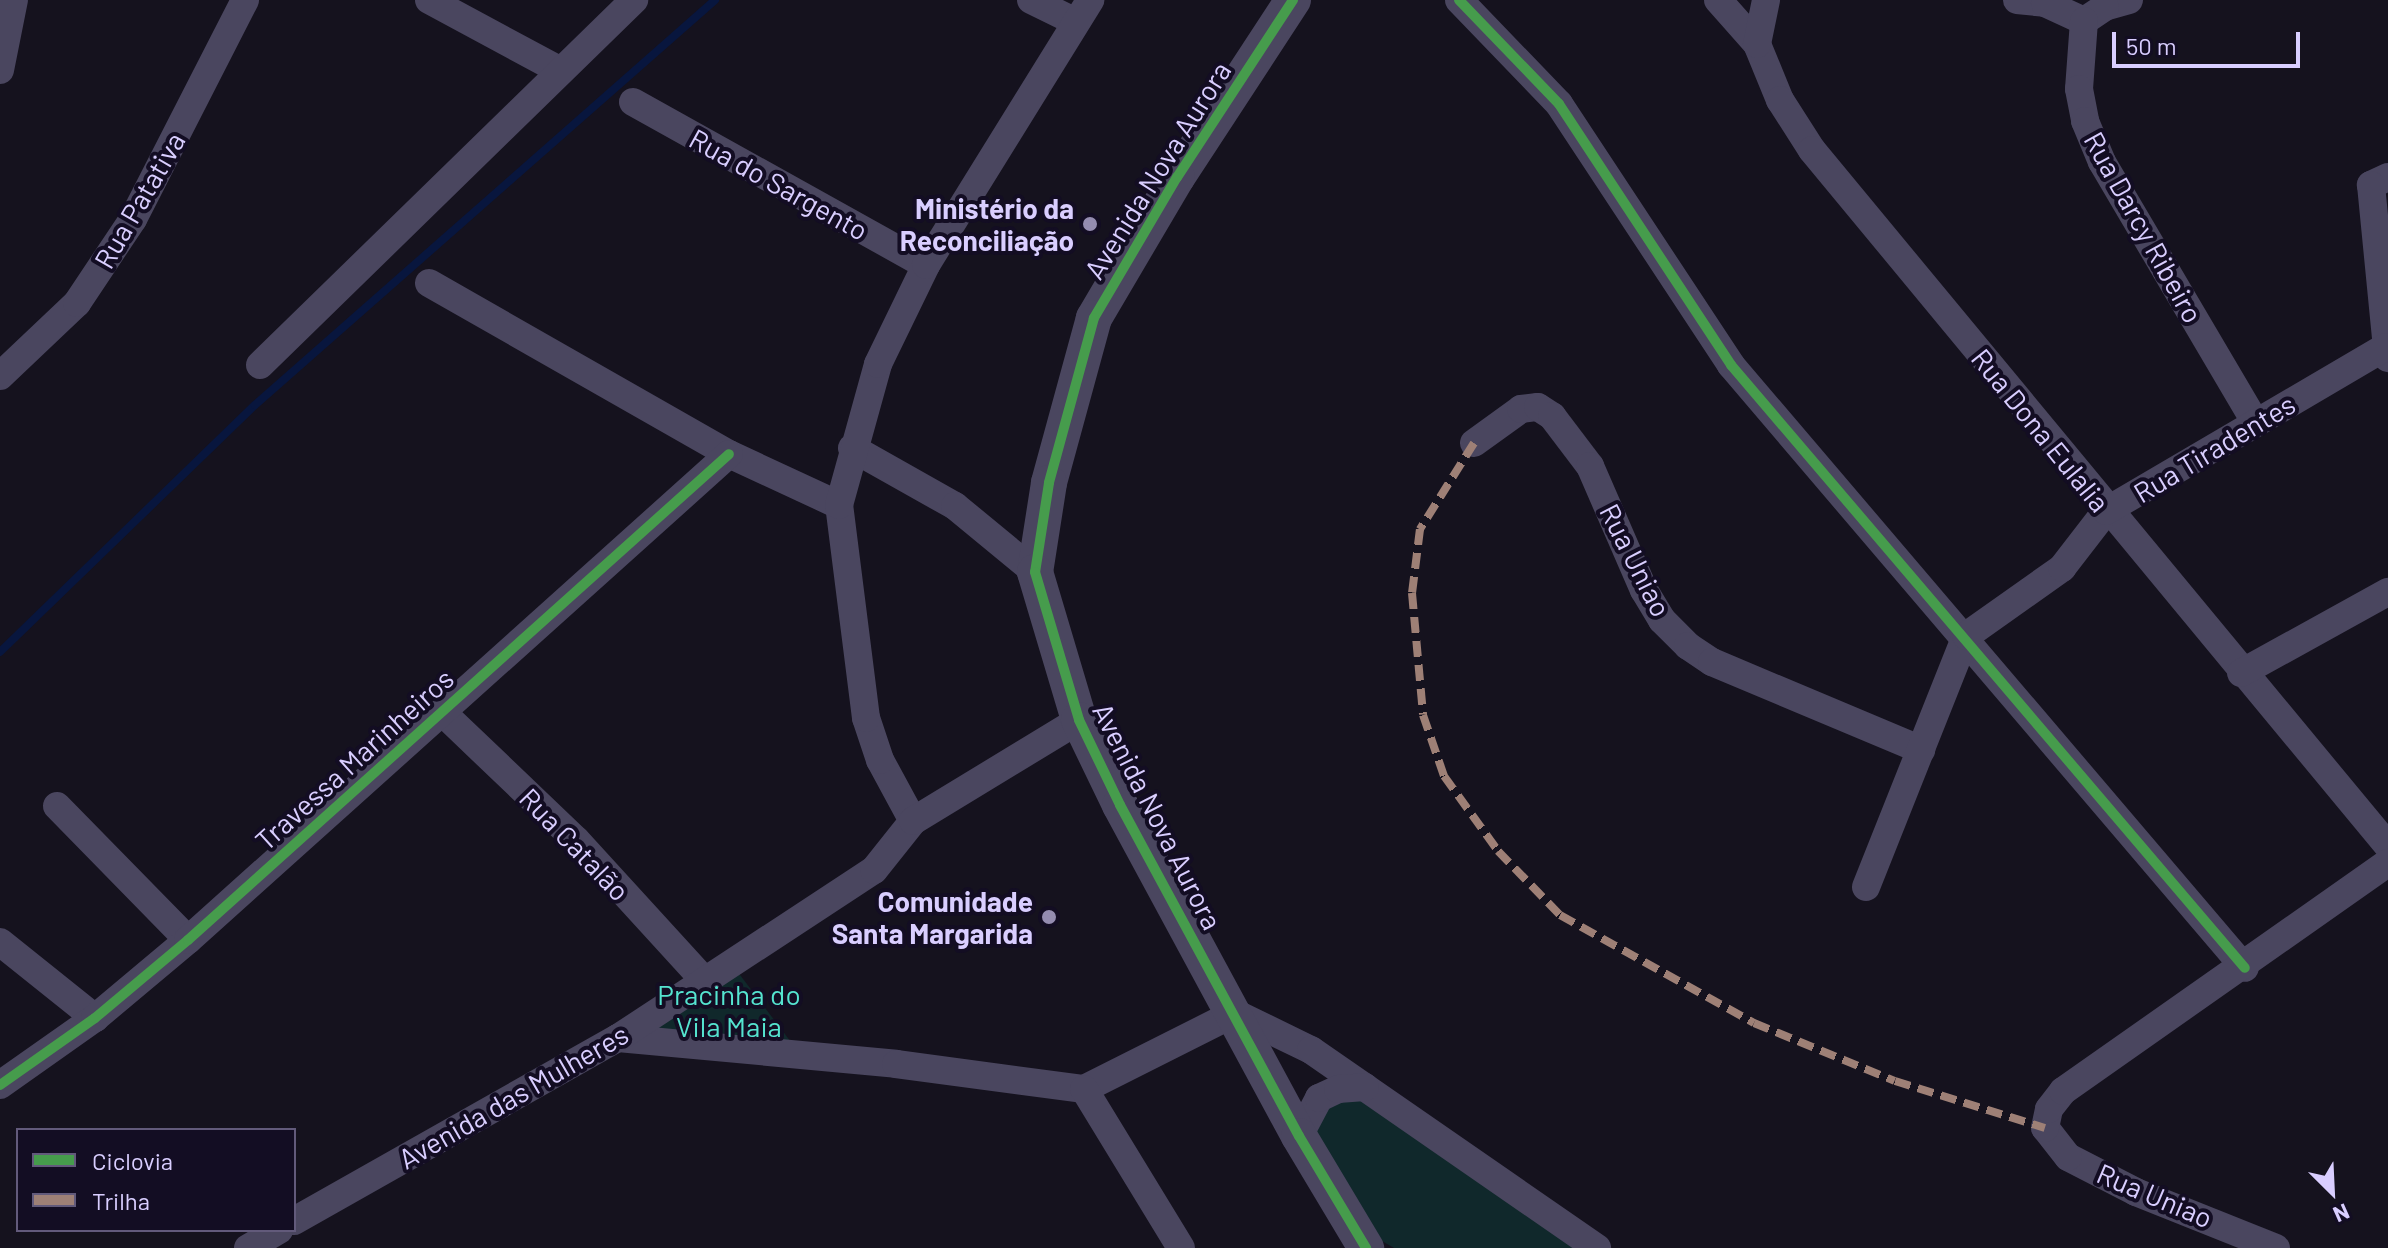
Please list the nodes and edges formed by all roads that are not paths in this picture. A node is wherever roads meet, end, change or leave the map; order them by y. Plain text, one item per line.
1 (14, 0) edge
2 (245, 0) edge
3 (429, 0) edge
4 (634, 0) edge
5 (1031, 0) edge
6 (1293, 0) edge
7 (1459, 0) edge
8 (1718, 0) edge
9 (1766, 0) edge
10 (2017, 0) edge
11 (2129, 0) edge
12 (1083, 11) edge
13 (2084, 21) junction
14 (1757, 44) junction
15 (0, 70) edge
16 (559, 70) junction
17 (633, 102) dead end
18 (2388, 177) edge
19 (926, 265) junction
20 (429, 283) dead end
21 (2387, 352) edge
22 (260, 365) dead end
23 (0, 376) edge
24 (2255, 422) junction
25 (1474, 443) dead end
26 (852, 448) junction
27 (729, 454) junction
28 (839, 505) junction
29 (2106, 511) junction
30 (1035, 572) junction
31 (2388, 592) edge
32 (1966, 636) junction
33 (2241, 673) junction
34 (442, 712) junction
35 (1079, 720) junction
36 (1921, 750) junction
37 (57, 806) dead end
38 (913, 821) junction
39 (2388, 846) edge
40 (2388, 863) edge
41 (1866, 887) dead end
42 (188, 940) junction
43 (0, 942) edge
44 (2245, 968) junction
45 (704, 980) junction
46 (1235, 1013) junction
47 (95, 1018) junction
48 (618, 1038) junction
49 (0, 1085) edge
50 (1365, 1087) junction
51 (1084, 1089) junction
52 (1299, 1136) junction
53 (296, 1220) edge
54 (275, 1232) edge
55 (244, 1247) edge
56 (1181, 1248) edge
57 (1366, 1248) edge
58 (1597, 1248) edge
59 (2276, 1248) edge

1 - 15 street
2 - 23 street, Rua Patativa
3 - 16 street
4 - 16 street
5 - 12 street
6 - 30 street, Avenida Nova Aurora
7 - 32 street
8 - 14 street, Rua Dona Eulalia
9 - 14 street
10 - 13 street
11 - 13 street
12 - 19 street
13 - 24 street, Rua Darcy Ribeiro
14 - 29 street, Rua Dona Eulalia
16 - 22 street
17 - 19 street, Rua do Sargento
18 - 21 street
19 - 26 street
20 - 27 street
21 - 24 street, Rua Tiradentes
24 - 29 street, Rua Tiradentes
25 - 36 street, Rua Uniao
26 - 28 street
26 - 30 street
27 - 28 street
27 - 34 street, Travessa Marinheiros
28 - 38 street
29 - 32 street, Rua Tiradentes
29 - 33 street, Rua Dona Eulalia
30 - 35 street, Avenida Nova Aurora
31 - 33 street
32 - 36 street
32 - 44 street
33 - 39 street, Rua Dona Eulalia
34 - 42 street, Travessa Marinheiros
34 - 45 street, Rua Catalão
35 - 38 street, Avenida das Mulheres
35 - 46 street, Avenida Nova Aurora
36 - 41 street
37 - 42 street
38 - 45 street, Avenida das Mulheres
40 - 44 street
42 - 47 street, Travessa Marinheiros
43 - 47 street
44 - 59 street, Rua Uniao
45 - 48 street, Avenida das Mulheres
46 - 50 street
46 - 51 street
46 - 52 street, Avenida Nova Aurora
47 - 49 street, Travessa Marinheiros
48 - 51 street
48 - 53 street, Avenida das Mulheres
50 - 52 street
50 - 58 street
51 - 56 street
52 - 57 street, Avenida Nova Aurora
54 - 55 street

